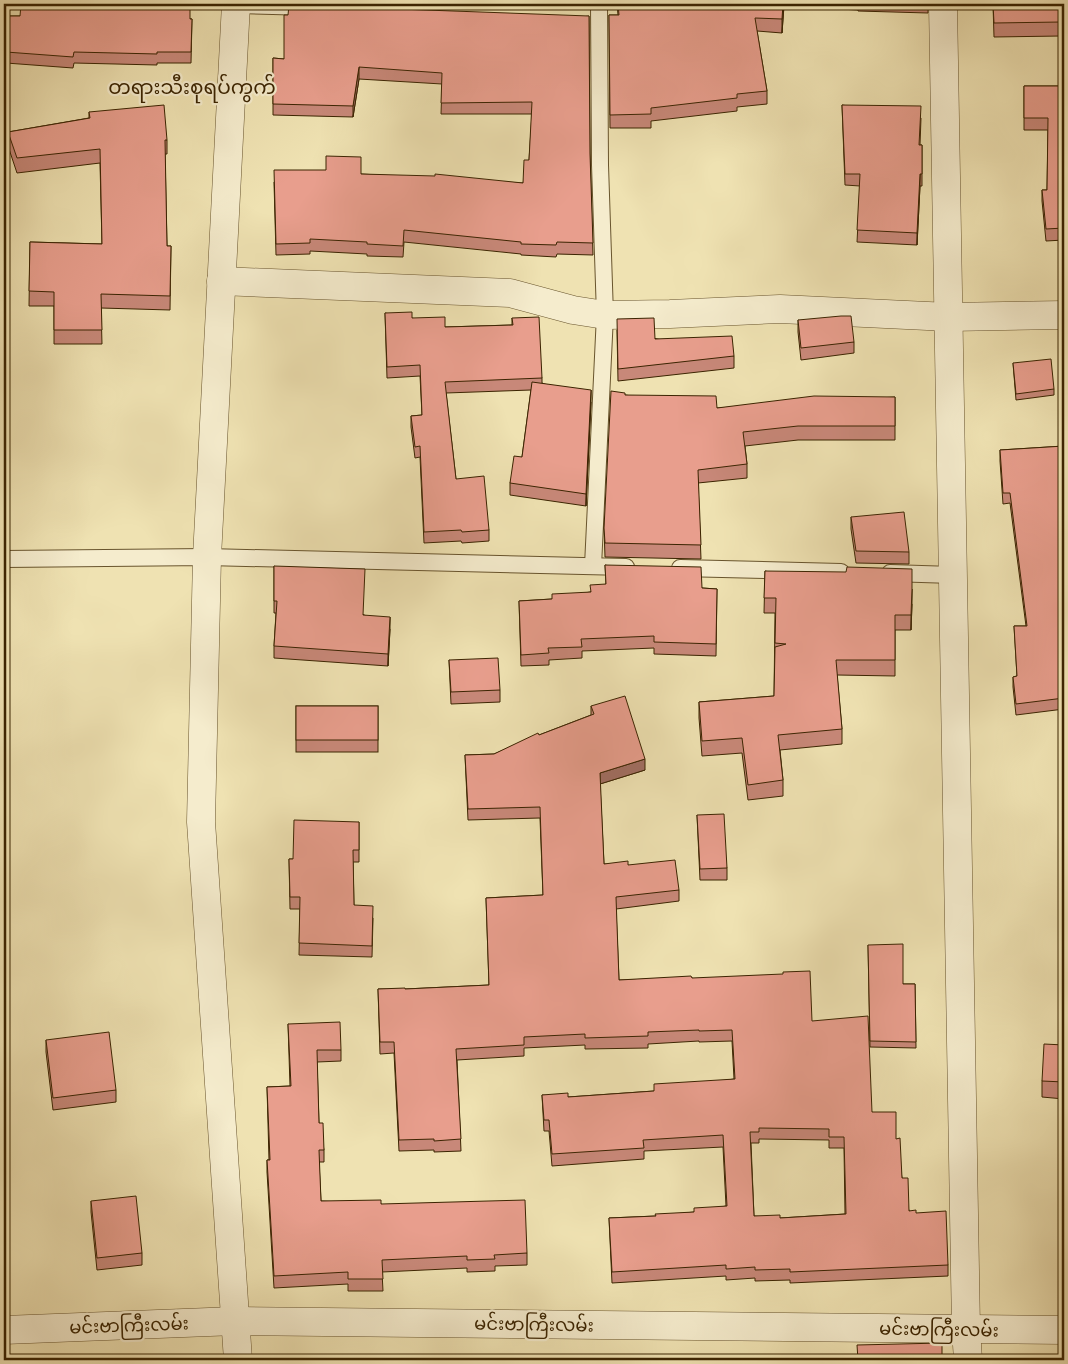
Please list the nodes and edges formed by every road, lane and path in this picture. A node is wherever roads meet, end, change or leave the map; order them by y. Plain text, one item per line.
1 (236, 4) edge
2 (943, 4) edge
3 (324, 8) edge
4 (599, 10) edge
5 (580, 16) edge
6 (221, 281) junction
7 (605, 315) junction
8 (1064, 316) edge
9 (949, 317) junction
10 (207, 557) junction
11 (4, 559) edge
12 (593, 566) junction
13 (643, 567) edge
14 (663, 568) edge
15 (853, 572) edge
16 (873, 573) edge
17 (953, 575) junction
18 (235, 1321) junction
19 (966, 1329) junction
20 (4, 1330) edge
21 (1064, 1330) edge
22 (238, 1360) edge
23 (968, 1360) edge

1 - 3 lane
1 - 6 street
2 - 9 street
4 - 5 lane
4 - 7 lane
6 - 7 street
6 - 10 street
7 - 9 street
7 - 12 lane
8 - 9 street
9 - 17 street
10 - 11 lane
10 - 12 lane
10 - 18 street
12 - 13 lane
14 - 15 lane
16 - 17 lane
17 - 19 street
18 - 19 street, မင်းဗာကြီးလမ်း
18 - 20 street, မင်းဗာကြီးလမ်း
18 - 22 street
19 - 21 street, မင်းဗာကြီးလမ်း
19 - 23 street

